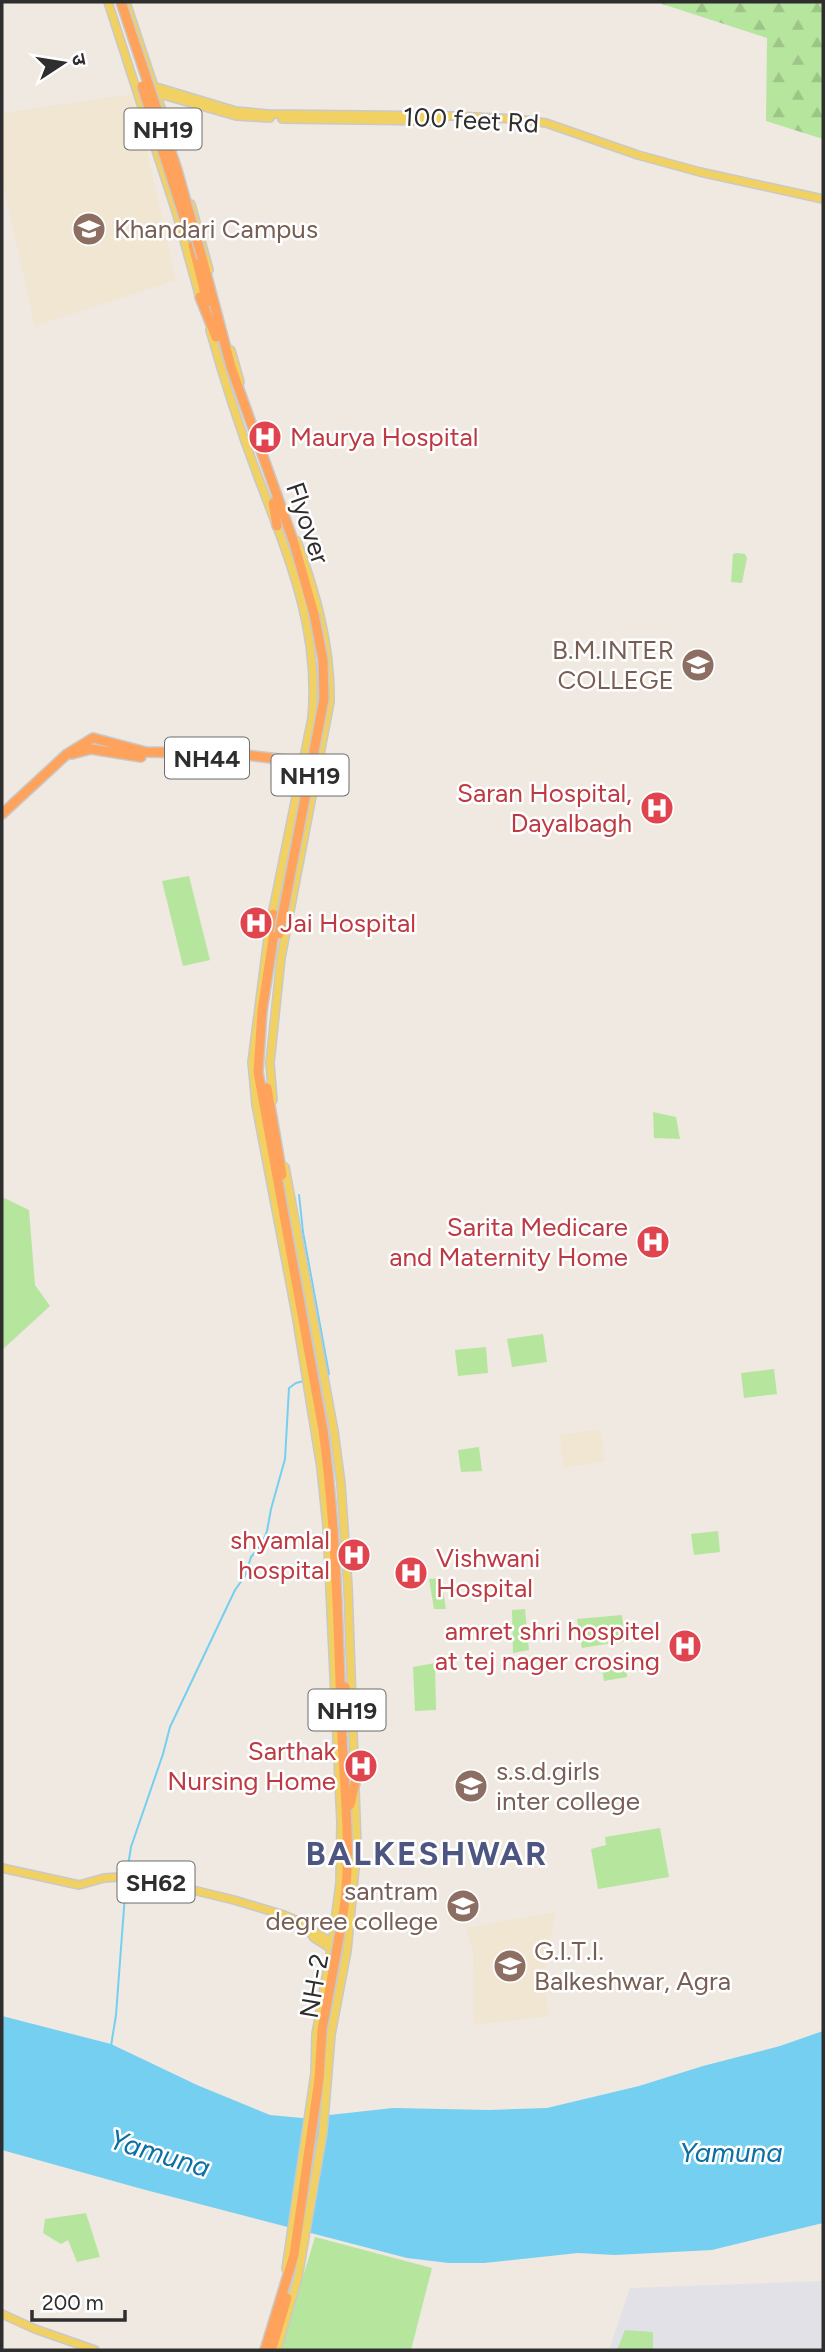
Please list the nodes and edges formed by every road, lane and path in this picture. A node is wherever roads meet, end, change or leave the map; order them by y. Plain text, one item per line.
1 (108, 2) edge
2 (114, 2) edge
3 (123, 2) edge
4 (135, 89) junction
5 (155, 89) junction
6 (823, 201) edge
7 (213, 292) junction
8 (200, 297) junction
9 (211, 321) junction
10 (276, 510) junction
11 (277, 526) junction
12 (310, 617) junction
13 (89, 739) junction
14 (112, 748) junction
15 (306, 748) junction
16 (91, 749) junction
17 (321, 752) junction
18 (303, 766) junction
19 (300, 782) junction
20 (315, 785) junction
21 (2, 816) edge
22 (275, 915) junction
23 (276, 934) junction
24 (334, 1496) junction
25 (339, 1654) junction
26 (334, 1682) junction
27 (345, 1687) junction
28 (353, 1717) junction
29 (355, 1783) junction
30 (350, 1805) junction
31 (2, 1868) edge
32 (342, 1929) junction
33 (332, 1946) junction
34 (346, 1953) junction
35 (335, 1969) junction
36 (322, 2053) junction
37 (285, 2295) junction
38 (293, 2301) junction
39 (2, 2317) edge
40 (85, 2350) edge
41 (95, 2350) edge
42 (263, 2350) edge
43 (272, 2350) edge
44 (278, 2350) edge

1 - 4 main road
2 - 9 highway, NH19, bridge
3 - 5 main road
3 - 7 highway, Flyover / NH19, bridge
4 - 5 main road
4 - 8 main road
5 - 6 main road
5 - 7 main road
7 - 12 highway, Flyover / NH19
7 - 17 main road
8 - 9 highway
8 - 11 main road
9 - 10 highway, NH19
10 - 11 highway
10 - 12 highway, Flyover / NH19
11 - 12 main road
12 - 15 main road
12 - 22 highway, Flyover / NH19, bridge
12 - 23 highway, Flyover / NH19, bridge
13 - 14 highway, NH44
13 - 16 highway
13 - 21 highway
14 - 16 highway, NH44
14 - 18 highway, NH44
15 - 17 main road
15 - 18 main road
16 - 21 highway
17 - 20 main road
18 - 19 main road
19 - 20 main road
19 - 22 main road
20 - 28 main road
22 - 23 highway, Flyover / NH19
22 - 26 main road
23 - 24 highway, Flyover / NH19
24 - 25 highway, NH19
24 - 27 highway, NH19
25 - 26 highway
25 - 32 highway, NH19
26 - 32 main road
27 - 28 highway
27 - 30 highway, NH19
28 - 29 main road
29 - 30 highway
29 - 32 main road
30 - 32 highway, NH19
31 - 33 main road, SH62
32 - 33 main road
32 - 34 main road
32 - 35 highway, NH-2 / NH19, bridge
33 - 34 main road, SH62
33 - 35 main road
34 - 35 main road
35 - 36 highway, NH-2 / NH19
36 - 37 highway, NH19
36 - 37 main road
36 - 38 main road
37 - 38 highway
37 - 42 highway, NH19
37 - 43 highway, NH19
38 - 44 main road
39 - 40 main road
39 - 41 main road

